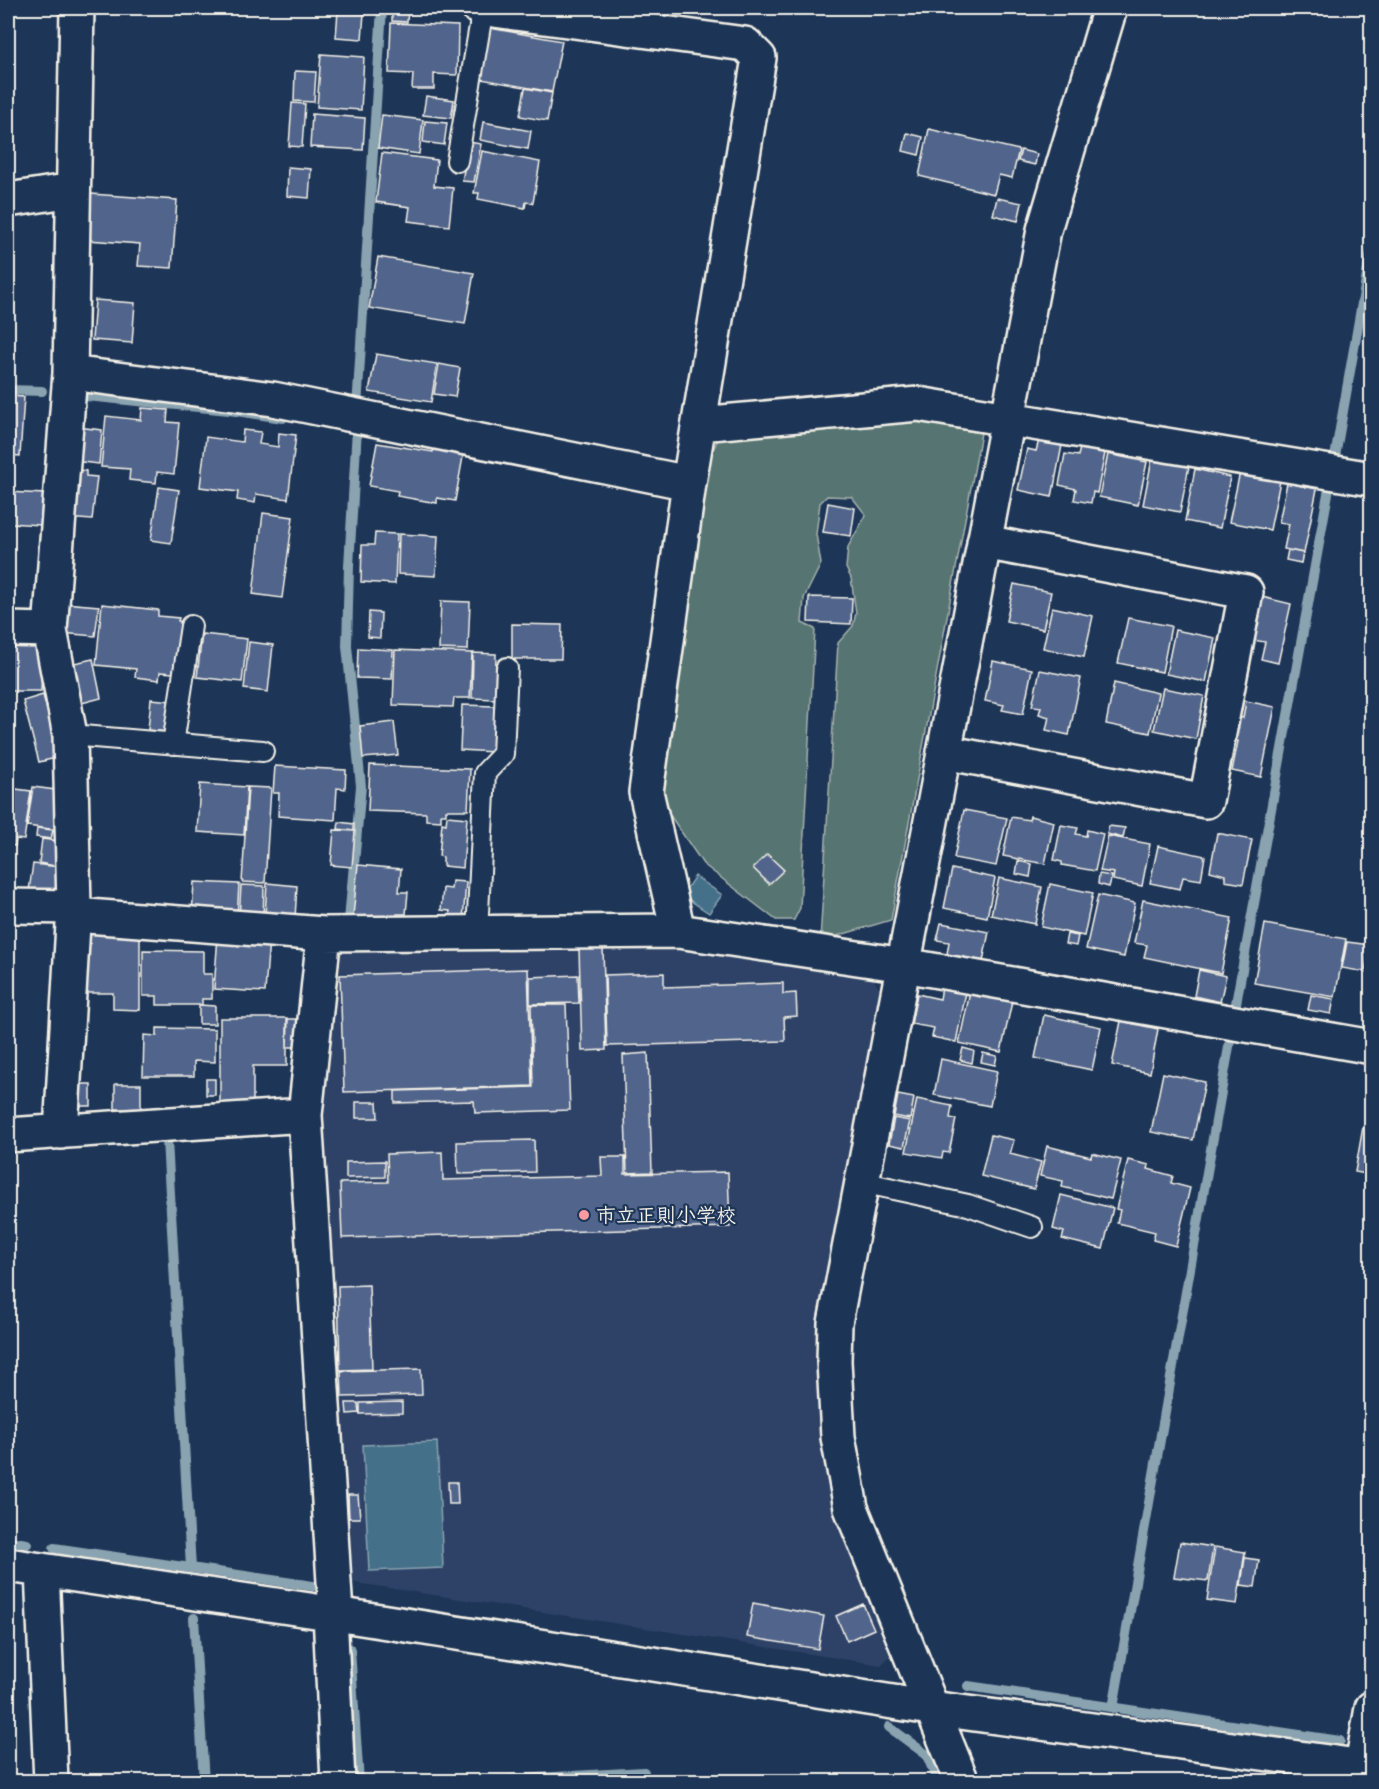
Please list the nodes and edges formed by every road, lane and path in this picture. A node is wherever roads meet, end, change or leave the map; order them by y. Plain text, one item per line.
1 (77, 8) edge
2 (479, 8) edge
3 (483, 8) edge
4 (1110, 8) edge
5 (457, 160) dead end
6 (73, 190) junction
7 (8, 200) edge
8 (70, 373) junction
9 (1007, 420) junction
10 (700, 424) junction
11 (1371, 479) edge
12 (689, 483) junction
13 (984, 542) junction
14 (191, 626) dead end
15 (8, 629) edge
16 (50, 630) junction
17 (507, 668) dead end
18 (70, 735) junction
19 (173, 744) junction
20 (263, 751) dead end
21 (944, 752) junction
22 (8, 906) edge
23 (74, 911) junction
24 (678, 931) junction
25 (477, 933) junction
26 (324, 934) junction
27 (904, 965) junction
28 (1371, 1047) edge
29 (305, 1115) junction
30 (61, 1132) junction
31 (8, 1135) edge
32 (861, 1182) junction
33 (1032, 1227) dead end
34 (8, 1565) edge
35 (42, 1570) junction
36 (333, 1614) junction
37 (931, 1708) junction
38 (1371, 1708) edge
39 (1364, 1772) edge
40 (51, 1782) edge
41 (338, 1782) edge
42 (962, 1782) edge

1 - 6 street
2 - 3 street
3 - 5 lane
3 - 10 street
4 - 9 street
6 - 7 street
6 - 8 street
8 - 12 street
8 - 16 street
9 - 10 street
9 - 11 street
9 - 13 street
10 - 12 street
12 - 24 street
13 - 21 street
13 - 21 street
14 - 19 lane
15 - 16 street
16 - 18 street
17 - 25 lane
18 - 19 lane
18 - 23 street
19 - 20 lane
21 - 27 street
22 - 23 street
23 - 26 street
23 - 30 street
24 - 25 street
24 - 27 street
25 - 26 street
26 - 29 street
27 - 28 street
27 - 32 street
29 - 30 street
29 - 36 street
30 - 31 street
32 - 33 lane
32 - 37 street
34 - 35 street
35 - 36 street
35 - 40 street
36 - 37 street
36 - 41 street
37 - 39 street
37 - 42 street
38 - 39 street

